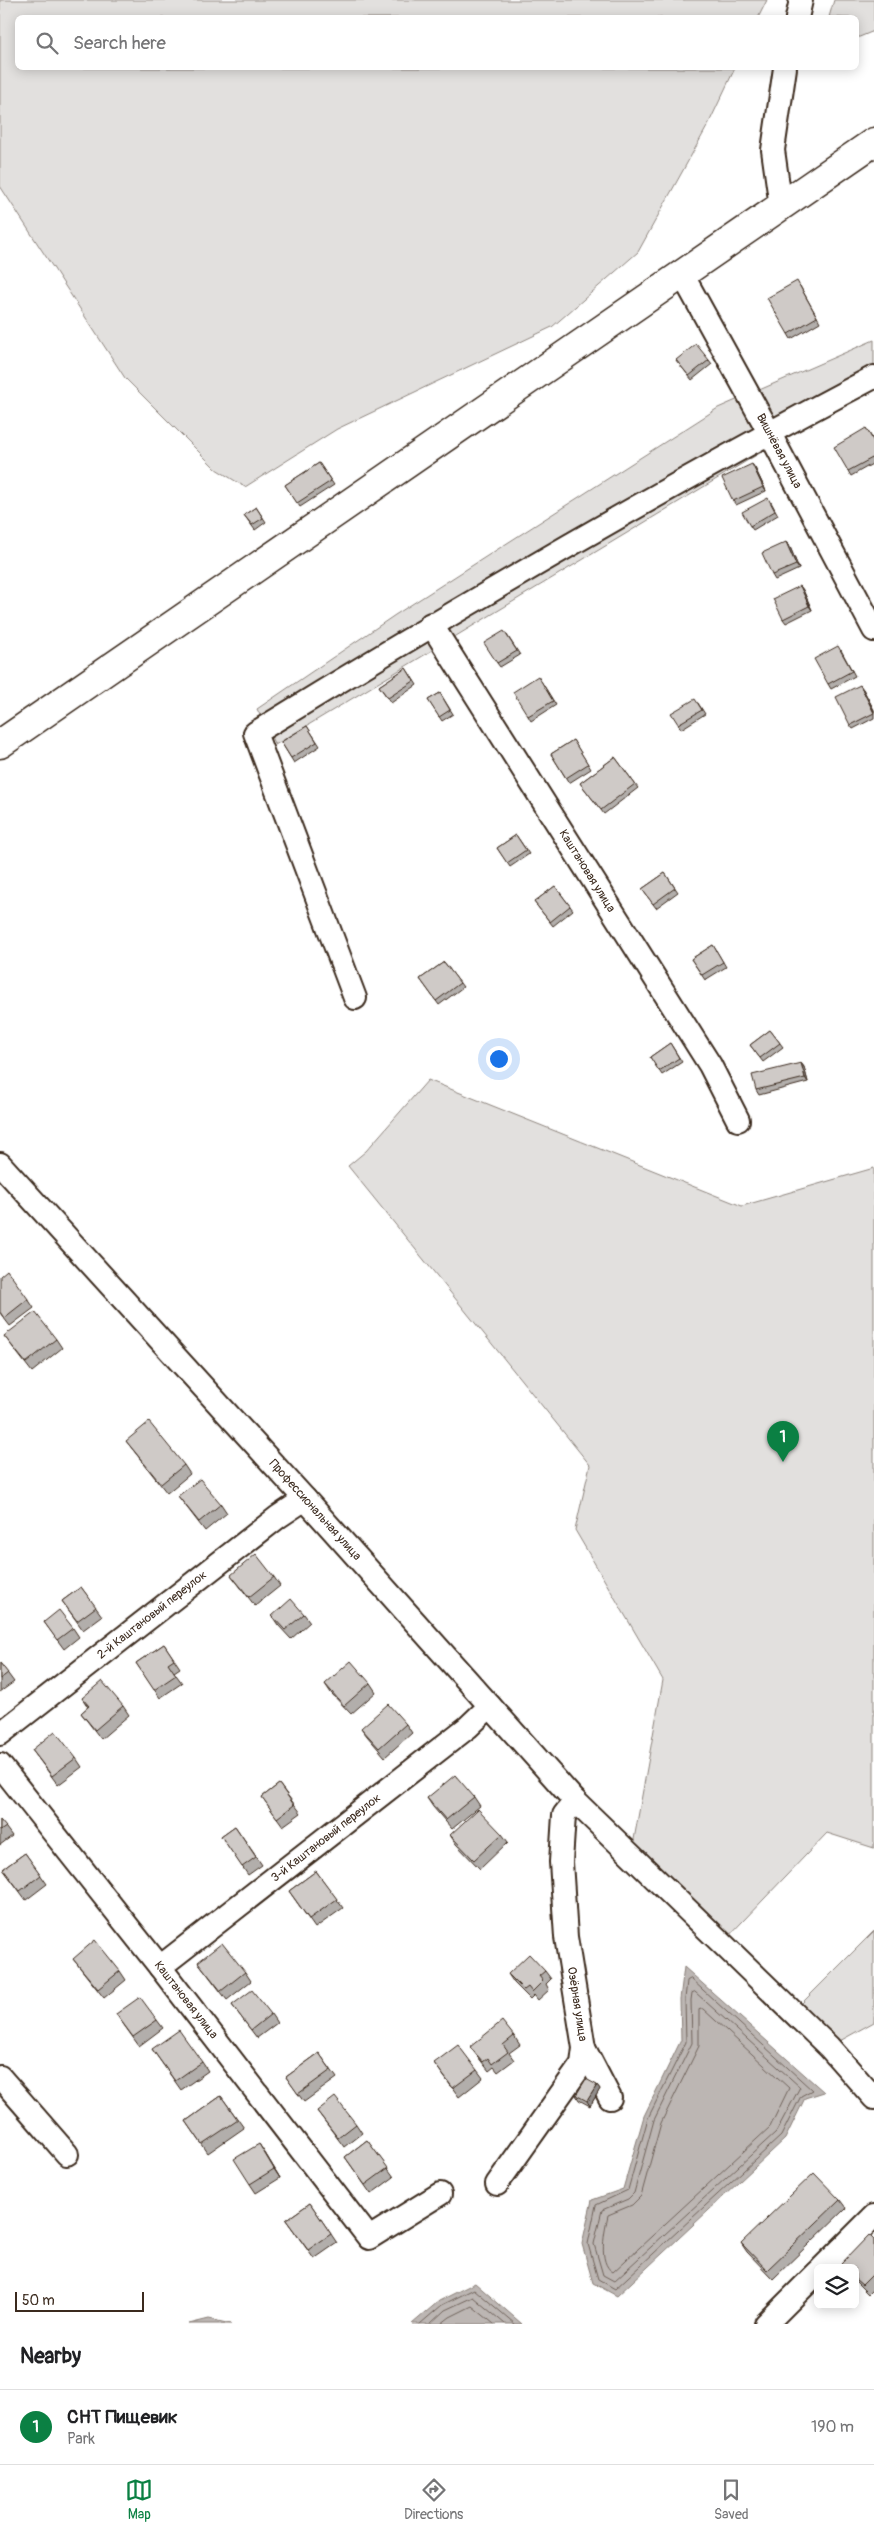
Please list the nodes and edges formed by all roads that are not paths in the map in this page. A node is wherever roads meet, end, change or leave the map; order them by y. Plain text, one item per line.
1 (801, 0) edge
2 (798, 15) edge
3 (785, 70) edge
4 (874, 142) edge
5 (782, 207) junction
6 (682, 274) junction
7 (874, 377) edge
8 (769, 432) junction
9 (431, 624) junction
10 (874, 630) edge
11 (0, 744) edge
12 (355, 998) dead end
13 (738, 1120) dead end
14 (0, 1164) edge
15 (305, 1499) junction
16 (490, 1706) junction
17 (0, 1734) edge
18 (0, 1765) edge
19 (575, 1801) junction
20 (160, 1967) junction
21 (584, 2048) junction
22 (0, 2077) edge
23 (610, 2098) dead end
24 (874, 2098) edge
25 (67, 2154) dead end
26 (497, 2184) dead end
27 (440, 2194) dead end
28 (874, 2216) edge
29 (826, 2264) edge
30 (814, 2276) edge
31 (766, 2324) edge

1 - 2 street
3 - 5 street
4 - 5 main road
5 - 6 main road
6 - 8 street, Вишнёвая улица
6 - 11 main road
7 - 8 street
8 - 9 street
8 - 10 street, Вишнёвая улица
9 - 12 street
9 - 13 street, Каштановая улица
14 - 15 street, Профессиональная улица
15 - 16 street, Профессиональная улица
15 - 17 street, 2-й Каштановый переулок
16 - 19 street, Профессиональная улица
16 - 20 street, 3-й Каштановый переулок
18 - 20 street, Каштановая улица
19 - 21 street, Озёрная улица
19 - 24 street, Профессиональная улица
20 - 27 street, Каштановая улица
21 - 23 street
21 - 26 street, Озёрная улица
22 - 25 street
28 - 29 street
30 - 31 street

